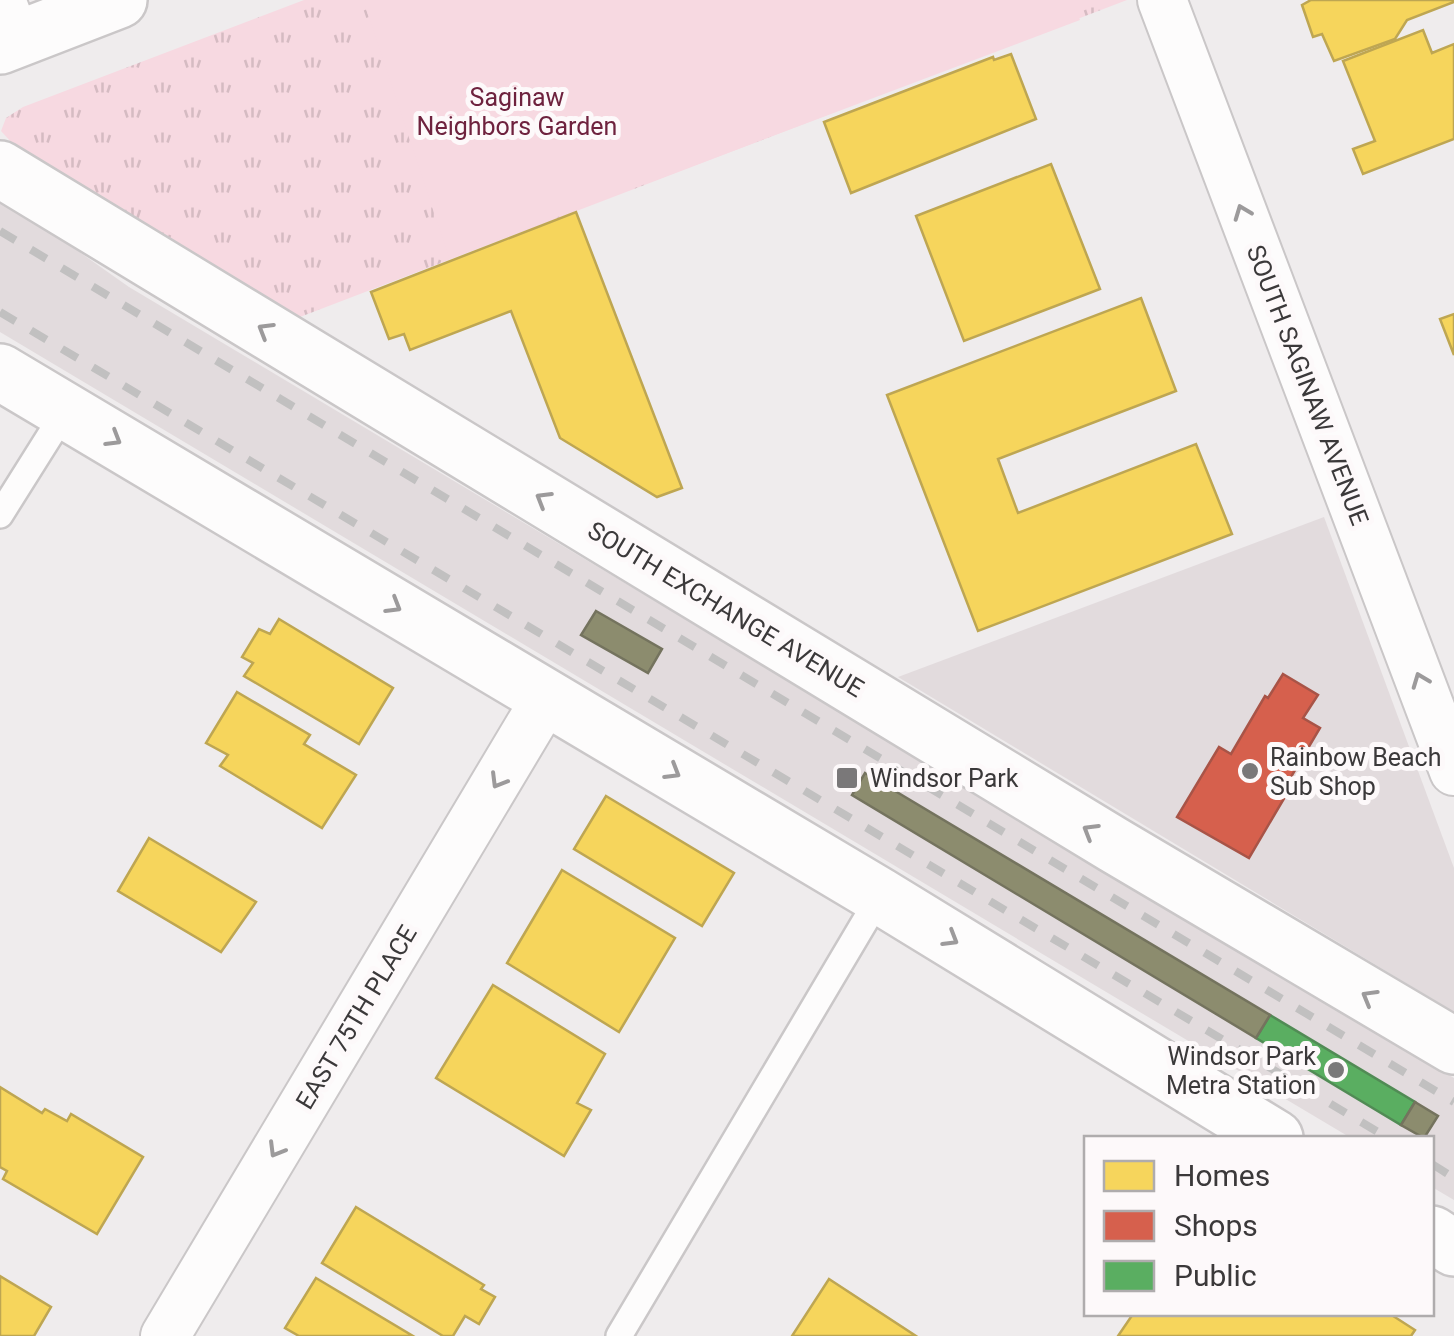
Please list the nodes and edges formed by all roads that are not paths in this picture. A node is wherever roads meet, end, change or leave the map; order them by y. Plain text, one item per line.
1 (119, 0) edge
2 (1162, 0) edge
3 (6, 28) edge
4 (0, 168) edge
5 (0, 372) edge
6 (66, 410) junction
7 (0, 515) edge
8 (547, 697) junction
9 (1454, 771) edge
10 (880, 896) junction
11 (1454, 1046) edge
12 (1272, 1136) edge
13 (165, 1336) edge
14 (619, 1336) edge

1 - 3 street
9 -> 2 street, SOUTH SAGINAW AVENUE
11 -> 4 street, SOUTH EXCHANGE AVENUE
5 - 6 street
6 - 7 lane
6 -> 8 street
8 -> 10 street
8 -> 13 street, EAST 75TH PLACE
10 -> 12 street
10 - 14 lane

